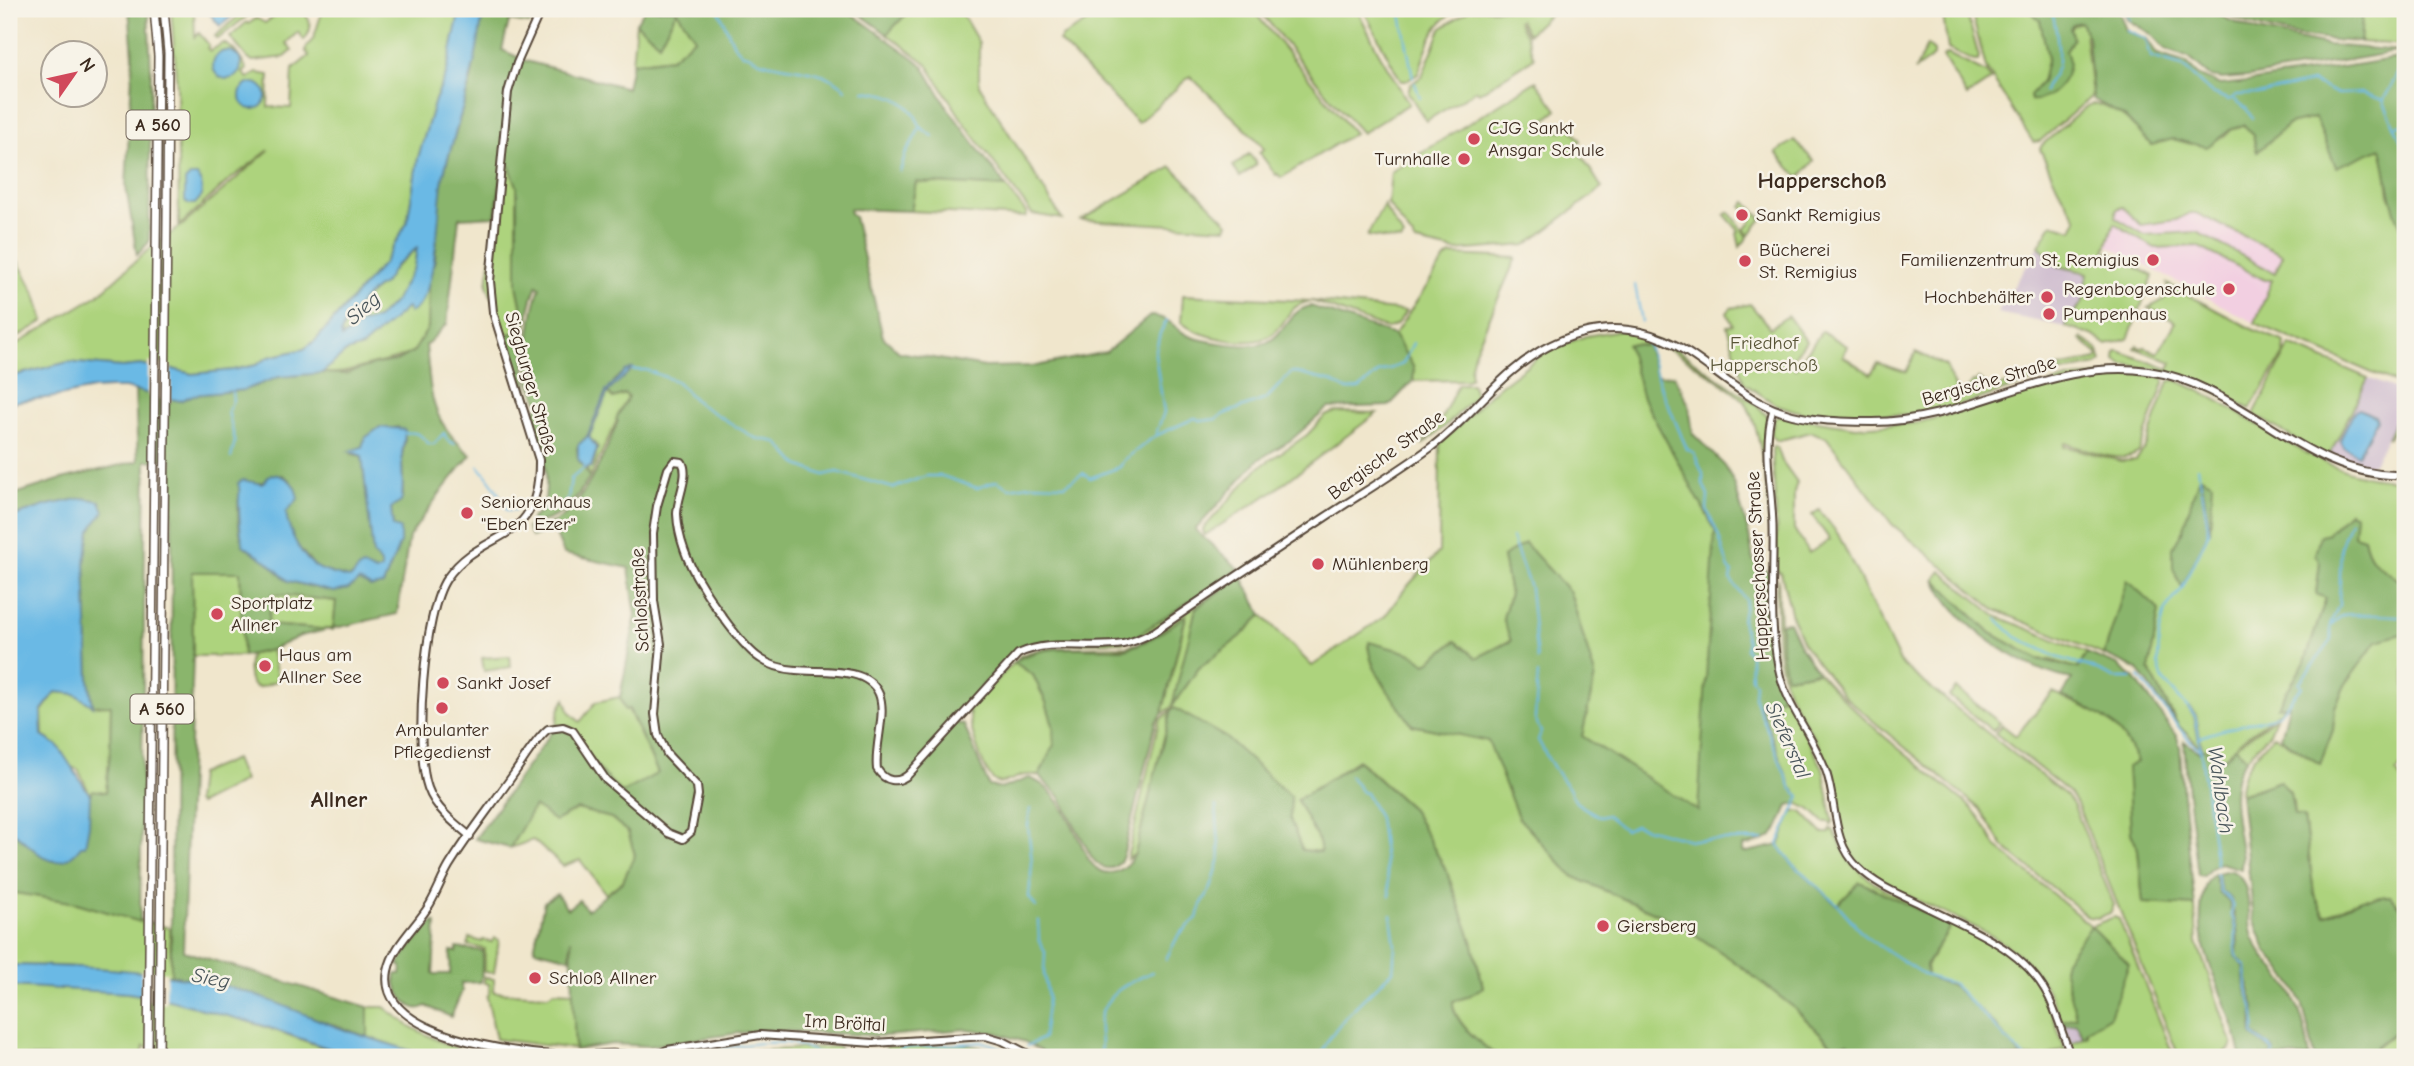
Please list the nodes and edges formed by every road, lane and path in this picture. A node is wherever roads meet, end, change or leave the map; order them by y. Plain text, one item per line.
1 (154, 9) edge
2 (164, 9) edge
3 (541, 9) edge
4 (1773, 409) junction
5 (2405, 475) edge
6 (1240, 574) joint
7 (470, 836) junction
8 (148, 1054) edge
9 (159, 1056) edge
10 (635, 1057) edge
11 (653, 1057) edge
12 (1034, 1057) edge
13 (2071, 1057) edge

1 - 8 highway, A 560
2 - 9 highway, A 560
3 - 7 main road, Siegburger Straße
4 - 5 main road, Bergische Straße
4 - 6 main road, Bergische Straße
4 - 13 street, Happerschosser Straße
6 - 7 main road, Schloßstraße
7 - 10 main road, Schloßstraße
11 - 12 main road, Im Bröltal

